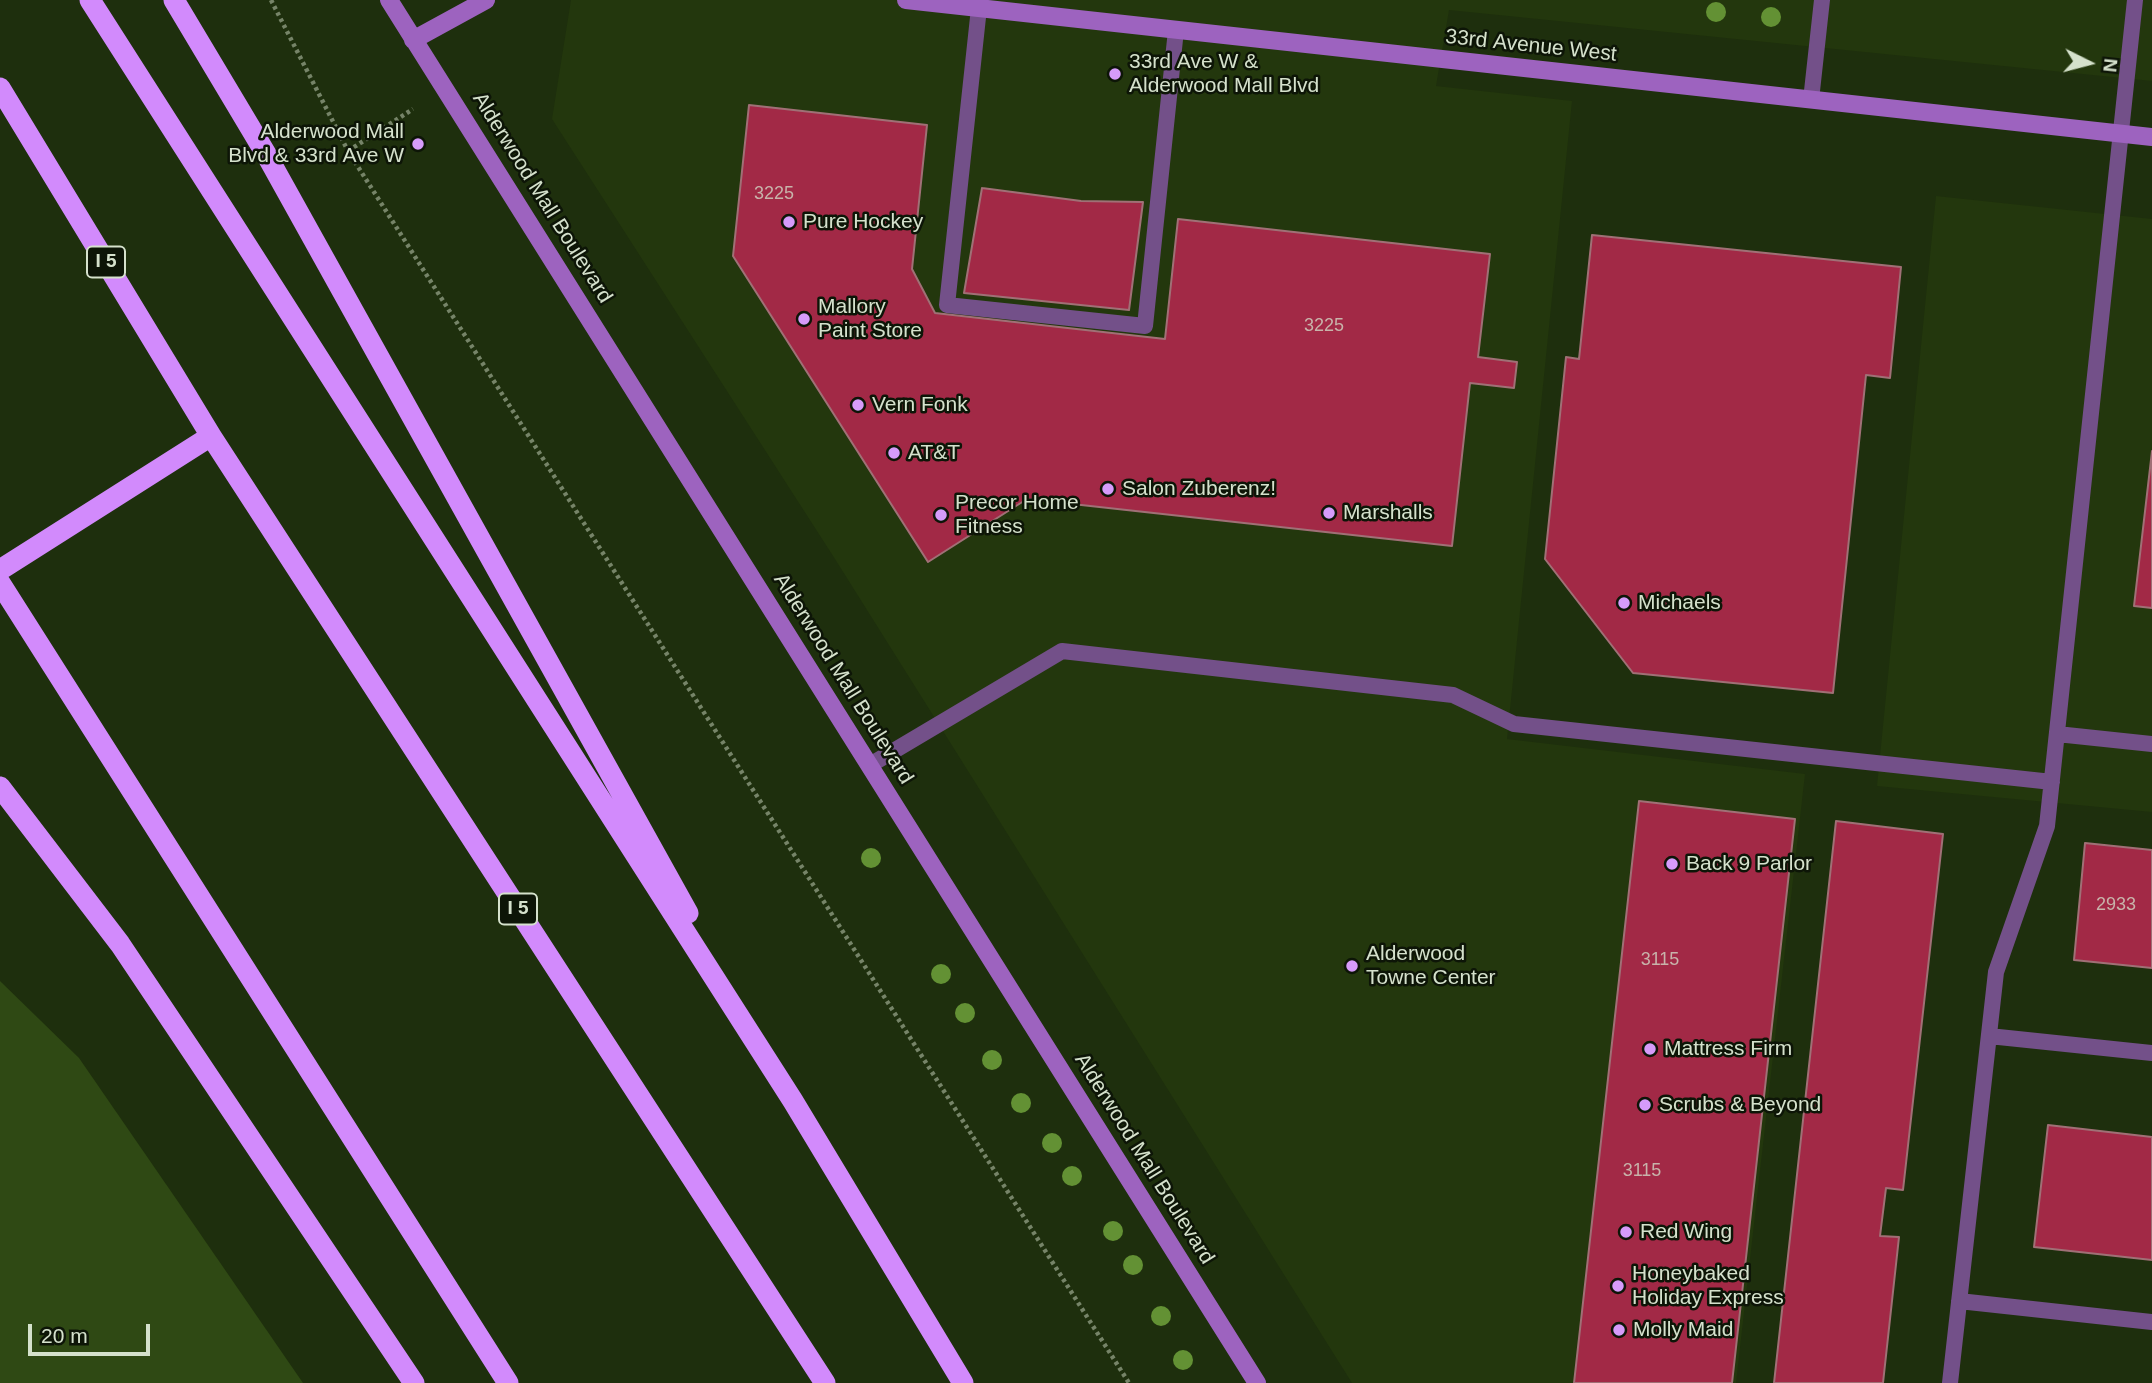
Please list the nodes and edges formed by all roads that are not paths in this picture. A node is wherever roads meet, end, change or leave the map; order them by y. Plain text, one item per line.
1 (89, 0) edge
2 (174, 0) edge
3 (388, 0) edge
4 (486, 0) edge
5 (906, 0) edge
6 (1822, 0) edge
7 (2135, 0) edge
8 (979, 8) junction
9 (1176, 30) junction
10 (413, 40) junction
11 (0, 88) edge
12 (1811, 100) junction
13 (2120, 134) junction
14 (2152, 137) edge
15 (211, 436) junction
16 (0, 570) edge
17 (0, 583) edge
18 (2057, 734) junction
19 (2152, 744) edge
20 (870, 765) junction
21 (2052, 782) junction
22 (0, 787) edge
23 (1989, 1035) junction
24 (2152, 1053) edge
25 (793, 1101) junction
26 (1959, 1301) junction
27 (2152, 1322) edge
28 (414, 1383) edge
29 (508, 1383) edge
30 (825, 1383) edge
31 (963, 1383) edge
32 (1257, 1383) edge
33 (1950, 1383) edge

1 - 25 highway
2 - 25 highway
3 - 10 main road, Alderwood Mall Boulevard
4 - 10 main road
5 - 8 main road, 33rd Avenue West
6 - 12 lane
7 - 13 lane
8 - 9 main road, 33rd Avenue West
8 - 9 lane
9 - 12 main road, 33rd Avenue West
10 - 20 main road, Alderwood Mall Boulevard
11 - 15 highway, I 5
12 - 13 main road, 33rd Avenue West
13 - 14 main road, 33rd Avenue West
13 - 18 lane
15 - 16 highway
15 - 30 highway, I 5
17 - 29 highway
18 - 19 lane
18 - 21 lane
20 - 21 lane
20 - 32 main road, Alderwood Mall Boulevard
21 - 23 lane
22 - 28 highway
23 - 24 lane
23 - 26 lane
25 - 31 highway
26 - 27 lane
26 - 33 lane

